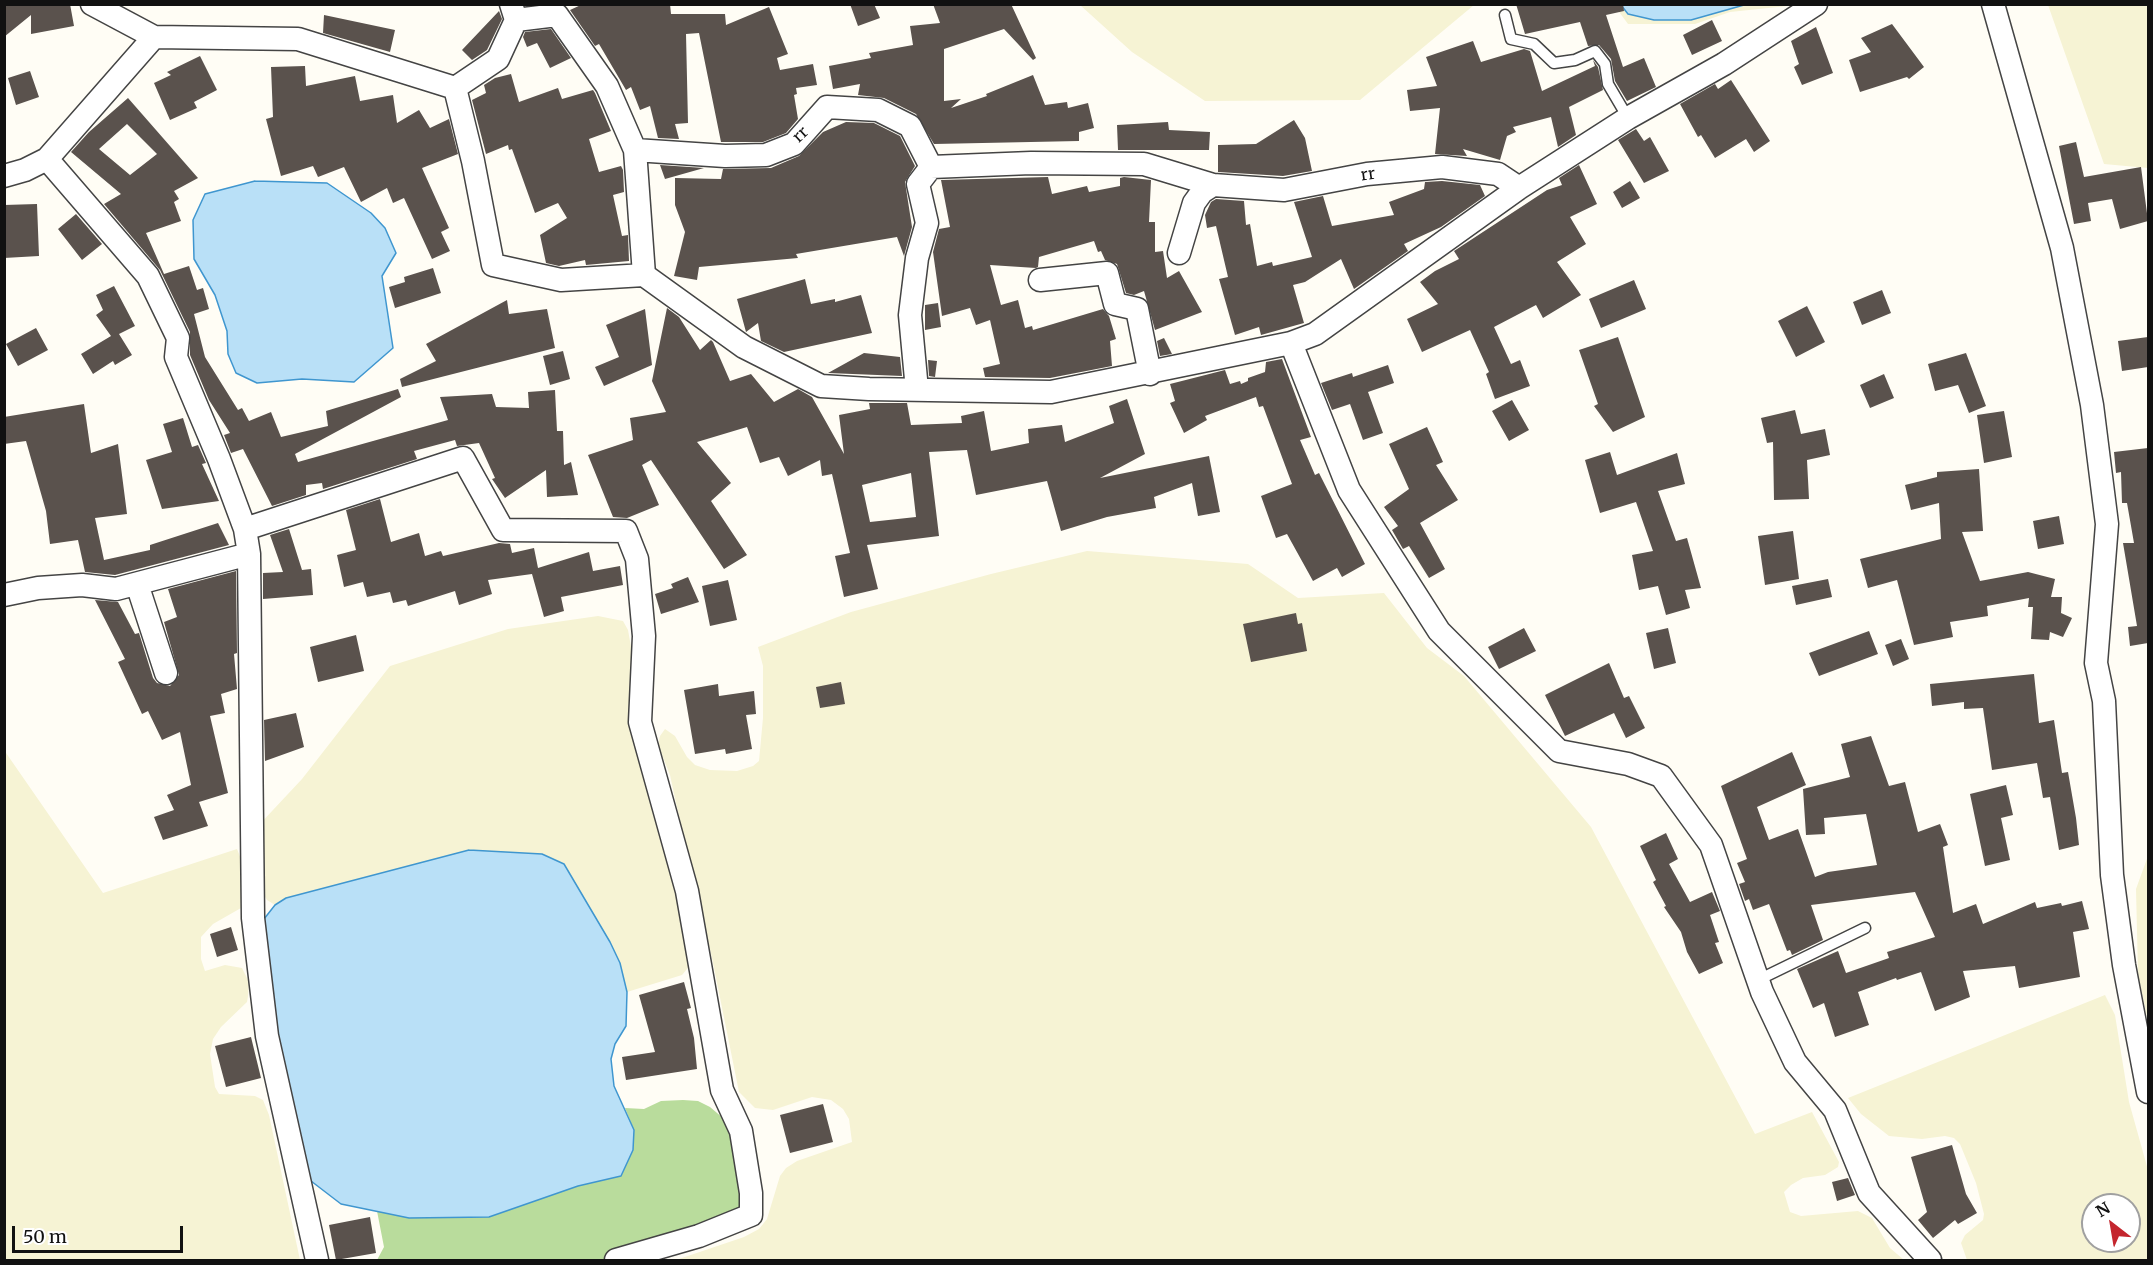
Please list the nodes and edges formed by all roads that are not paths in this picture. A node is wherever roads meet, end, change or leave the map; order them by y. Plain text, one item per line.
1 (92, 4) edge
2 (1816, 4) edge
3 (1993, 4) edge
4 (514, 12) edge
5 (1505, 15) dead end
6 (154, 37) junction
7 (455, 88) junction
8 (1628, 118) junction
9 (635, 150) junction
10 (47, 159) junction
11 (931, 167) junction
12 (4, 176) edge
13 (1213, 185) junction
14 (1519, 188) junction
15 (1179, 253) dead end
16 (644, 275) junction
17 (1040, 280) dead end
18 (1292, 343) junction
19 (1150, 374) junction
20 (917, 390) junction
21 (245, 529) junction
22 (249, 554) junction
23 (137, 584) junction
24 (4, 595) edge
25 (166, 673) dead end
26 (1865, 928) dead end
27 (1758, 980) junction
28 (2148, 1092) edge
29 (317, 1260) edge
30 (616, 1260) edge
31 (1930, 1260) edge

1 - 6 street
2 - 8 street
3 - 28 street
4 - 7 street
4 - 9 street
5 - 8 lane
6 - 7 street
6 - 10 street
7 - 16 street
8 - 14 street
9 - 11 street, rr
9 - 16 street
10 - 12 street
10 - 21 street
11 - 13 street, rr
11 - 20 street
13 - 14 street, rr
13 - 15 street
14 - 18 street
16 - 20 street
17 - 19 street
18 - 19 street
18 - 27 street
19 - 20 street
21 - 22 street
21 - 30 street
22 - 23 street
22 - 29 street
23 - 24 street
23 - 25 street
26 - 27 lane
27 - 31 street

